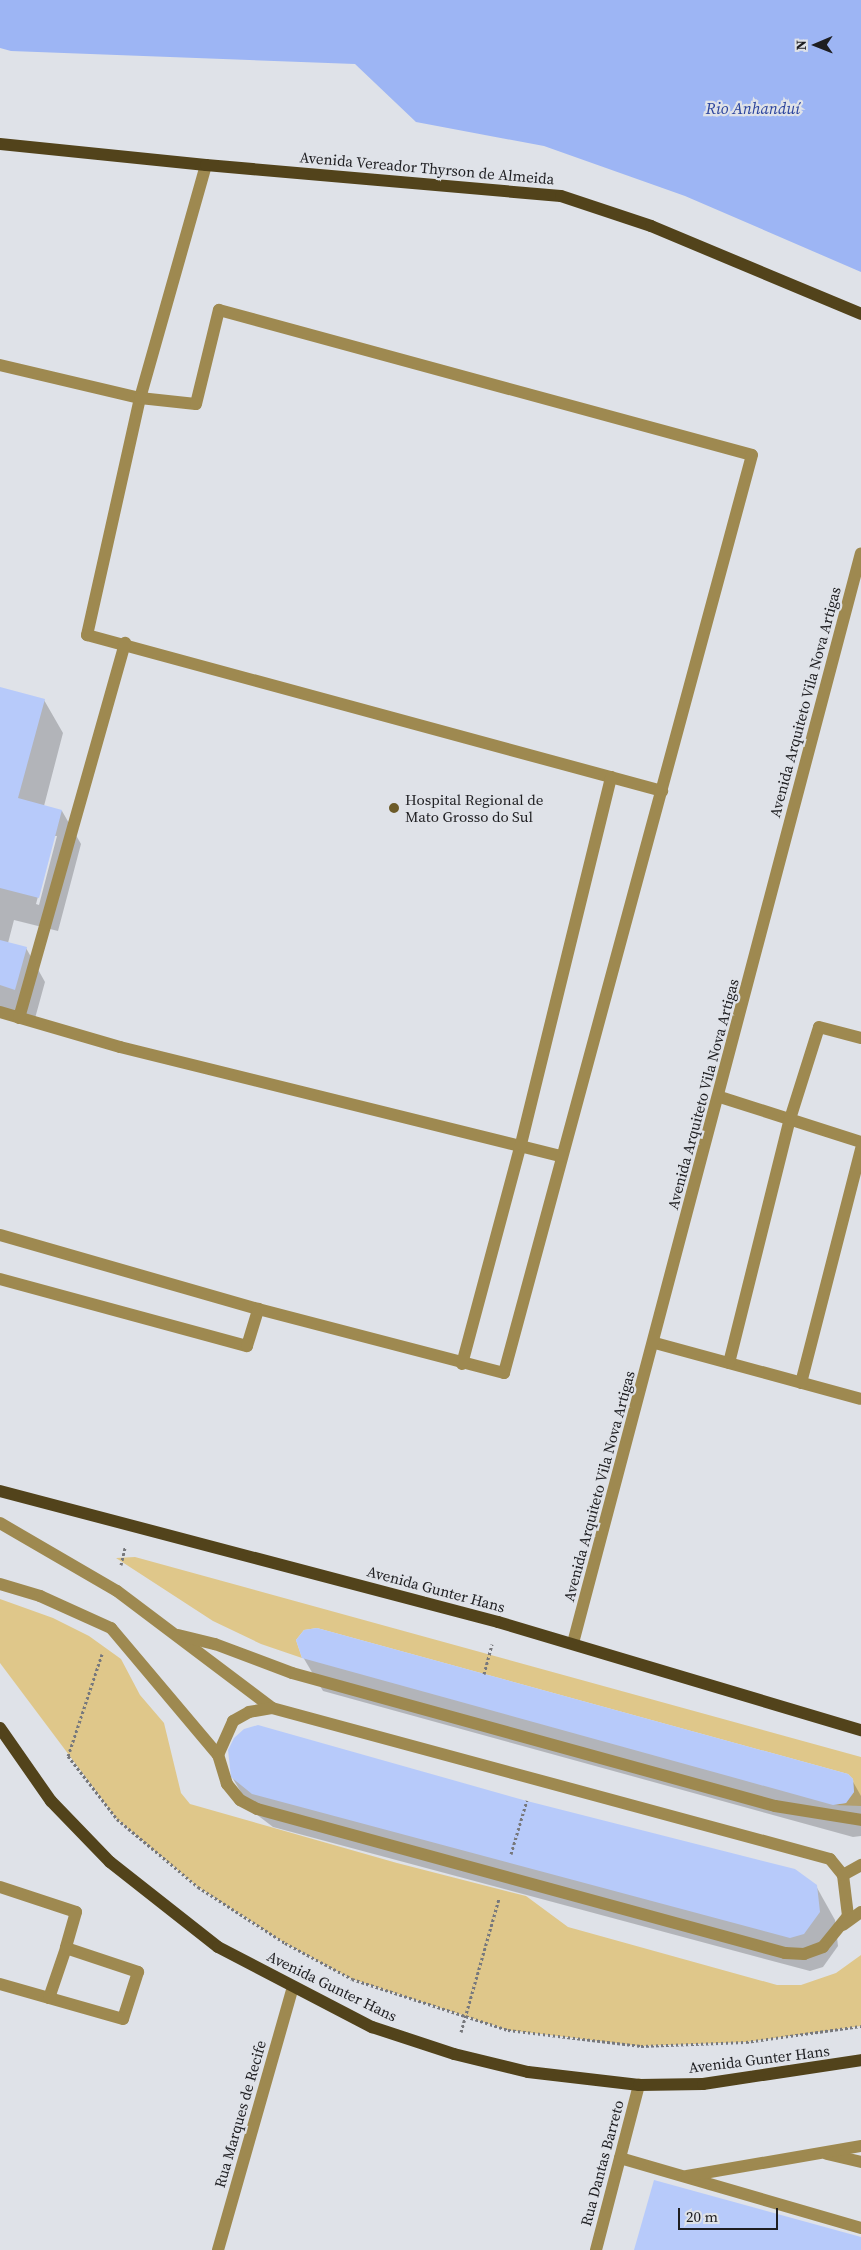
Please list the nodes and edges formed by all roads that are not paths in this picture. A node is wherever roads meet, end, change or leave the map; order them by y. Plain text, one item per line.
1 (0, 144) edge
2 (206, 165) junction
3 (861, 314) edge
4 (0, 365) edge
5 (140, 398) junction
6 (861, 553) edge
7 (125, 643) junction
8 (612, 777) junction
9 (662, 791) junction
10 (0, 1012) edge
11 (20, 1018) junction
12 (861, 1038) edge
13 (720, 1097) junction
14 (790, 1119) junction
15 (861, 1142) edge
16 (521, 1144) junction
17 (861, 1149) edge
18 (562, 1156) junction
19 (0, 1235) edge
20 (0, 1279) edge
21 (258, 1309) junction
22 (655, 1343) junction
23 (729, 1363) junction
24 (462, 1364) junction
25 (801, 1383) junction
26 (861, 1400) edge
27 (0, 1491) edge
28 (0, 1523) edge
29 (0, 1584) edge
30 (178, 1635) junction
31 (573, 1643) junction
32 (272, 1708) junction
33 (0, 1728) edge
34 (861, 1730) edge
35 (218, 1755) junction
36 (861, 1820) edge
37 (861, 1865) edge
38 (843, 1875) junction
39 (0, 1887) edge
40 (861, 1912) edge
41 (835, 1932) junction
42 (66, 1948) junction
43 (0, 1984) edge
44 (293, 1987) junction
45 (49, 1998) junction
46 (861, 2060) edge
47 (639, 2084) junction
48 (861, 2146) edge
49 (823, 2153) junction
50 (620, 2158) junction
51 (861, 2162) edge
52 (682, 2176) junction
53 (861, 2228) edge
54 (218, 2250) edge
55 (596, 2250) edge

1 - 2 main road, Avenida Vereador Thyrson de Almeida
2 - 3 main road, Avenida Vereador Thyrson de Almeida
2 - 5 street
4 - 5 street
5 - 7 street
5 - 9 street
6 - 13 street, Avenida Arquiteto Vila Nova Artigas
7 - 8 street
7 - 11 street
8 - 9 street
8 - 16 street
9 - 18 street
10 - 11 street
11 - 16 street
12 - 14 street
13 - 14 street
13 - 22 street, Avenida Arquiteto Vila Nova Artigas
14 - 15 street
14 - 23 street
16 - 18 street
16 - 24 street
17 - 25 street
18 - 24 street
19 - 21 street
20 - 21 street
21 - 24 street
22 - 23 street
22 - 31 street, Avenida Arquiteto Vila Nova Artigas
23 - 25 street
25 - 26 street
27 - 31 main road, Avenida Gunter Hans
28 - 30 street
29 - 35 street
30 - 32 street
30 - 36 street
31 - 34 main road, Avenida Gunter Hans
32 - 35 street
32 - 38 street
33 - 44 main road, Avenida Gunter Hans
35 - 41 street
37 - 38 street
38 - 41 street
39 - 42 street
40 - 41 street
42 - 45 street
42 - 45 street
43 - 45 street
44 - 47 main road, Avenida Gunter Hans
44 - 54 street, Rua Marques de Recife
46 - 47 main road, Avenida Gunter Hans
47 - 50 street, Rua Dantas Barreto
48 - 49 street
49 - 51 street
49 - 52 street
50 - 52 street
50 - 55 street, Rua Dantas Barreto
52 - 53 street

